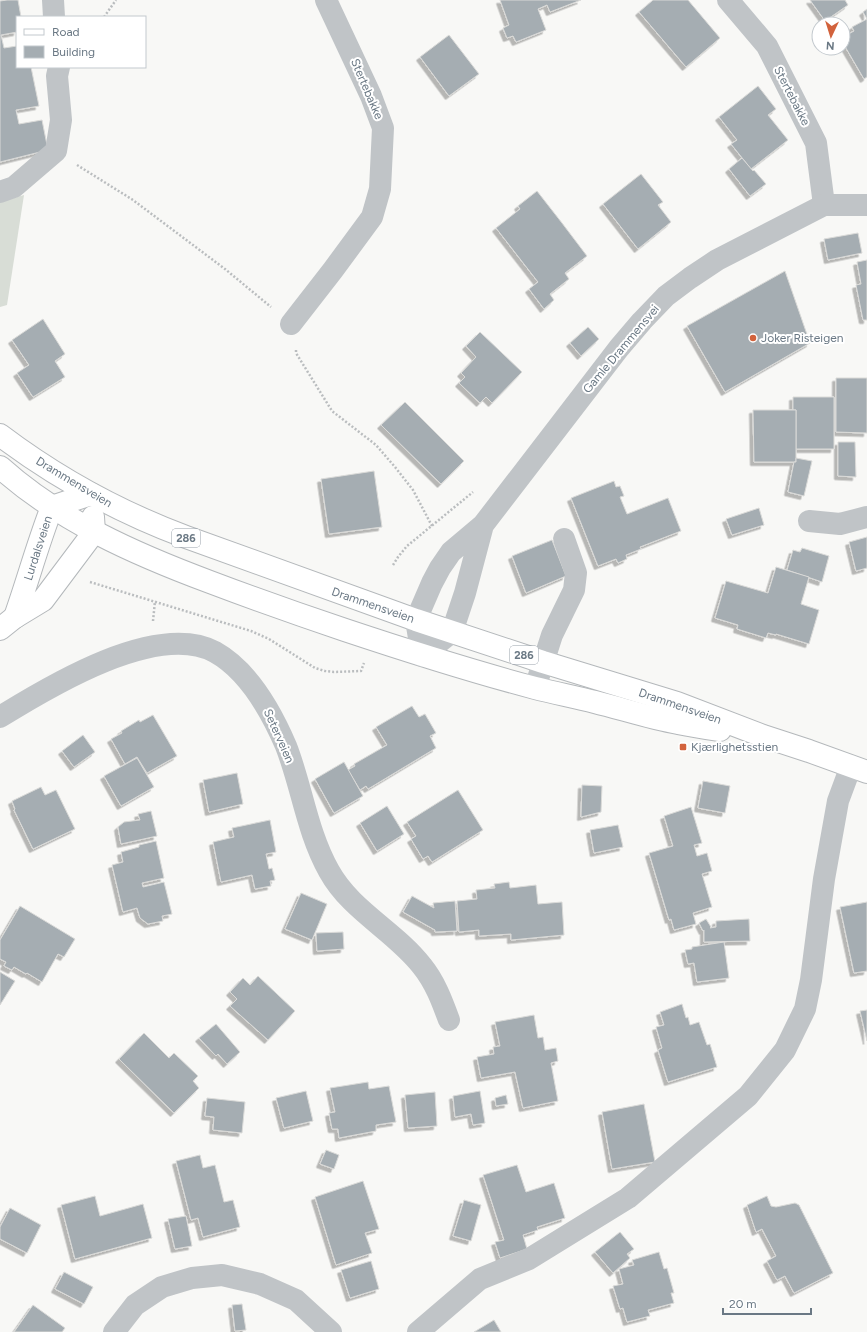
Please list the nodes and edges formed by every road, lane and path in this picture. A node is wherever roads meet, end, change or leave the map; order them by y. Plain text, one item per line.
1 (52, 0) edge
2 (116, 0) edge
3 (326, 0) edge
4 (728, 0) edge
5 (54, 16) edge
6 (105, 16) edge
7 (59, 68) edge
8 (56, 151) junction
9 (0, 192) edge
10 (824, 205) junction
11 (867, 205) edge
12 (291, 324) junction
13 (0, 435) edge
14 (0, 467) edge
15 (91, 494) junction
16 (505, 495) junction
17 (52, 507) junction
18 (867, 517) edge
19 (809, 521) dead end
20 (483, 525) junction
21 (432, 526) junction
22 (94, 532) junction
23 (564, 539) dead end
24 (393, 565) dead end
25 (90, 582) dead end
26 (155, 601) junction
27 (416, 620) junction
28 (7, 623) edge
29 (153, 626) dead end
30 (452, 632) junction
31 (422, 656) junction
32 (543, 662) junction
33 (362, 671) dead end
34 (535, 688) junction
35 (0, 717) edge
36 (763, 736) junction
37 (859, 769) edge
38 (450, 1020) dead end
39 (114, 1332) edge
40 (331, 1332) edge
41 (418, 1332) edge

1 - 5 street
2 - 6 path
3 - 12 street, Stertebakke
4 - 10 street, Stertebakke
7 - 8 street
8 - 9 street
8 - 12 path
10 - 11 street, Gamle Drammensvei
10 - 16 street, Gamle Drammensvei
12 - 21 path
13 - 15 main road, Drammensveien / 286
14 - 17 main road, Drammensveien / 286
15 - 17 main road, Lurdalsveien
15 - 22 main road
15 - 27 main road, Drammensveien / 286
16 - 20 street, Gamle Drammensvei
16 - 21 path
17 - 22 main road, Drammensveien / 286
17 - 28 main road, Lurdalsveien
18 - 19 street
20 - 27 street, Gamle Drammensvei
20 - 30 street, Gamle Drammensvei
21 - 24 path
22 - 28 main road, Lurdalsveien
22 - 31 main road, Drammensveien / 286
23 - 32 street
25 - 26 path
26 - 29 path
26 - 33 path
27 - 30 main road, Drammensveien / 286
27 - 31 street
30 - 31 street
30 - 32 main road, Drammensveien / 286
31 - 34 main road, Drammensveien / 286
32 - 34 street
32 - 36 main road, Drammensveien / 286
34 - 36 main road, Drammensveien / 286
35 - 38 street, Seterveien
36 - 37 main road, Drammensveien / 286
37 - 41 street
39 - 40 street

